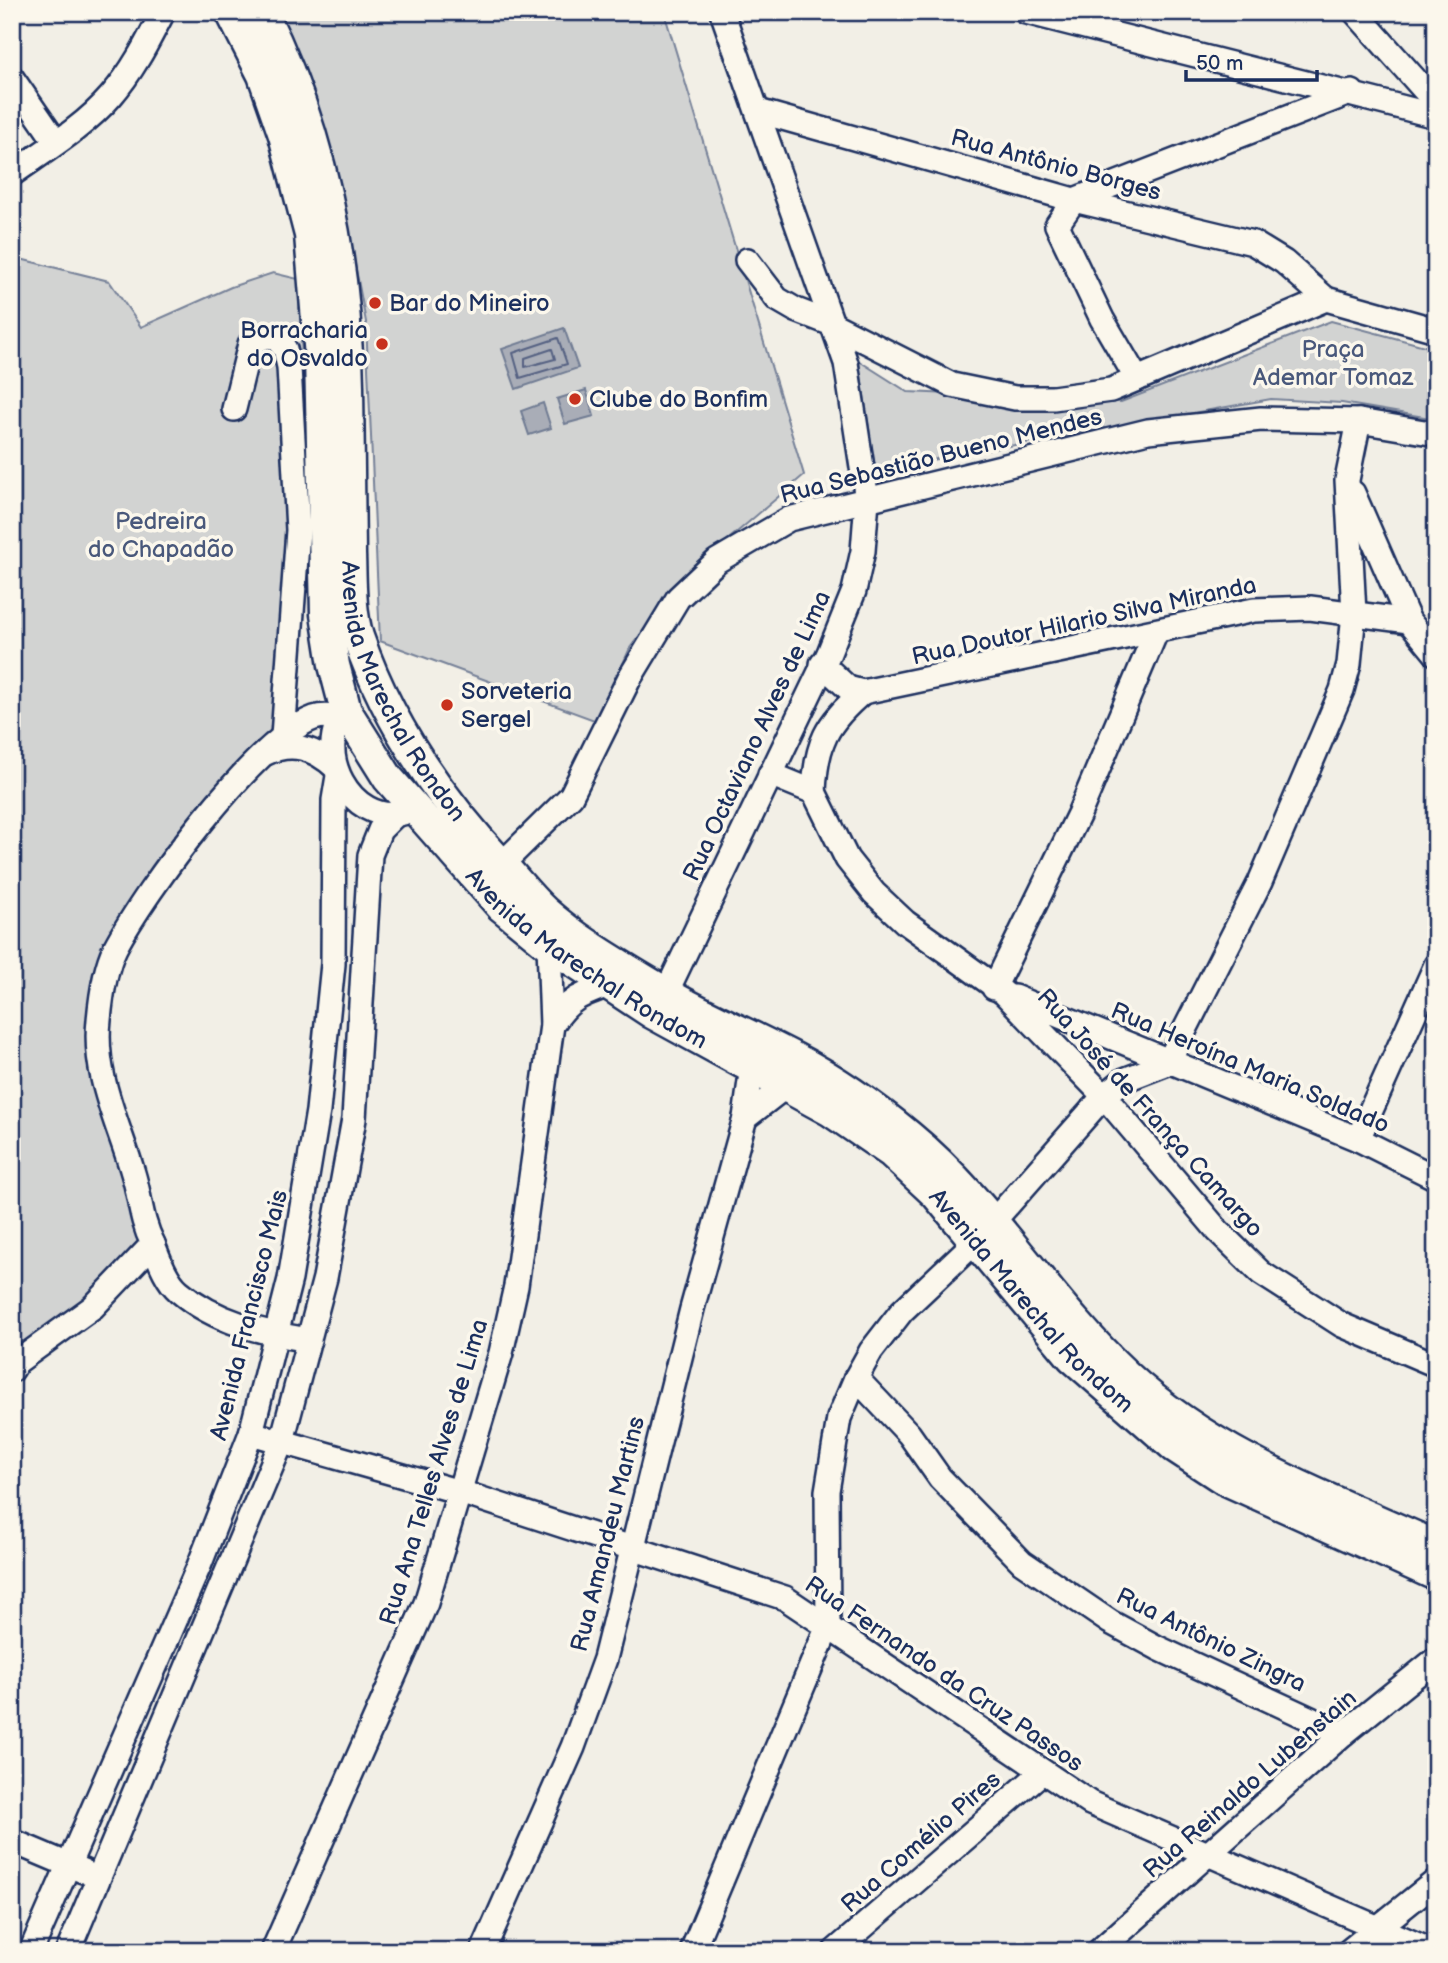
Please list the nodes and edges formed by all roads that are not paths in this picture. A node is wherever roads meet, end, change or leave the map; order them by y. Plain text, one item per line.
1 (163, 12) edge
2 (231, 12) edge
3 (262, 12) edge
4 (722, 12) edge
5 (1026, 12) edge
6 (1355, 12) edge
7 (12, 78) edge
8 (1352, 92) junction
9 (1436, 103) edge
10 (758, 111) junction
11 (1436, 116) edge
12 (56, 142) junction
13 (12, 174) edge
14 (1074, 200) junction
15 (747, 260) dead end
16 (1326, 299) junction
17 (832, 324) junction
18 (1436, 330) edge
19 (1138, 379) junction
20 (234, 409) dead end
21 (1359, 421) junction
22 (1436, 434) edge
23 (1347, 480) junction
24 (867, 500) junction
25 (1354, 613) junction
26 (1409, 621) junction
27 (1156, 632) junction
28 (1436, 654) edge
29 (822, 664) junction
30 (863, 692) junction
31 (387, 711) junction
32 (343, 714) junction
33 (283, 736) junction
34 (263, 754) junction
35 (337, 772) junction
36 (770, 774) junction
37 (429, 776) junction
38 (814, 792) junction
39 (403, 811) junction
40 (501, 865) junction
41 (549, 945) junction
42 (1434, 971) edge
43 (609, 985) junction
44 (999, 990) junction
45 (666, 993) junction
46 (552, 1025) junction
47 (758, 1054) junction
48 (1168, 1063) junction
49 (786, 1086) junction
50 (1104, 1096) junction
51 (745, 1118) junction
52 (1358, 1139) junction
53 (1436, 1178) edge
54 (986, 1231) junction
55 (153, 1244) junction
56 (275, 1335) junction
57 (309, 1340) junction
58 (1436, 1365) edge
59 (12, 1370) edge
60 (856, 1378) junction
61 (251, 1433) junction
62 (282, 1441) junction
63 (460, 1492) junction
64 (1436, 1546) edge
65 (630, 1549) junction
66 (1436, 1574) edge
67 (828, 1626) junction
68 (1436, 1659) edge
69 (1343, 1734) junction
70 (1041, 1773) junction
71 (12, 1841) edge
72 (1209, 1855) junction
73 (68, 1865) junction
74 (99, 1878) junction
75 (1436, 1881) edge
76 (1378, 1926) junction
77 (31, 1951) edge
78 (68, 1951) edge
79 (274, 1951) edge
80 (483, 1951) edge
81 (692, 1951) edge
82 (835, 1951) edge
83 (1100, 1951) edge
84 (1349, 1951) edge
85 (1432, 1951) edge

1 - 12 street
2 - 32 main road, Avenida Marechal Rondom
3 - 31 main road, Avenida Marechal Rondon
4 - 10 street, Rua Octaviano Alves de Lima
5 - 8 street
6 - 9 street
7 - 12 street
8 - 11 street
8 - 14 street
10 - 14 street, Rua Antônio Borges
10 - 17 street, Rua Octaviano Alves de Lima
12 - 13 street
14 - 16 street, Rua Antônio Borges
14 - 19 street
15 - 17 street
16 - 18 street
16 - 19 street
17 - 19 street
17 - 24 street, Rua Octaviano Alves de Lima
20 - 33 street
21 - 22 street, Rua Sebastião Bueno Mendes
21 - 23 street
21 - 24 street, Rua Sebastião Bueno Mendes
23 - 25 street
23 - 26 street
24 - 29 street, Rua Octaviano Alves de Lima
24 - 40 street, Rua Sebastião Bueno Mendes
25 - 26 street, Rua Doutor Hilario Silva Miranda
25 - 27 street, Rua Doutor Hilario Silva Miranda
25 - 48 street
26 - 28 street
27 - 30 street, Rua Doutor Hilario Silva Miranda
27 - 44 street
29 - 30 street
29 - 36 street, Rua Octaviano Alves de Lima
30 - 38 street
31 - 32 main road
31 - 37 main road, Avenida Marechal Rondon
32 - 33 street
32 - 35 street, Avenida Francisco Mais
32 - 39 main road, Avenida Marechal Rondom
33 - 34 street
34 - 35 street
34 - 55 street
35 - 39 street
35 - 56 street, Avenida Francisco Mais
36 - 38 street
36 - 45 street, Rua Octaviano Alves de Lima
37 - 39 main road
37 - 40 main road, Avenida Marechal Rondon
38 - 44 street, Rua José de França Camargo
39 - 41 main road, Avenida Marechal Rondom
39 - 57 street
40 - 45 main road, Avenida Marechal Rondon
41 - 43 main road, Avenida Marechal Rondom
41 - 46 street, Rua Ana Telles Alves de Lima
42 - 52 street
43 - 46 street
43 - 47 main road, Avenida Marechal Rondom
44 - 48 street, Rua Heroína Maria Soldado
44 - 50 street, Rua José de França Camargo
45 - 47 main road, Avenida Marechal Rondon
46 - 63 street, Rua Ana Telles Alves de Lima
47 - 49 main road, Avenida Marechal Rondom
47 - 51 street, Rua Amandeu Martins
47 - 54 main road, Avenida Marechal Rondon
48 - 50 street
48 - 52 street, Rua Heroína Maria Soldado
49 - 51 street
49 - 54 main road, Avenida Marechal Rondom
50 - 54 street
50 - 58 street, Rua José de França Camargo
51 - 65 street, Rua Amandeu Martins
52 - 53 street, Rua Heroína Maria Soldado
54 - 60 street
54 - 64 main road, Avenida Marechal Rondon
54 - 66 main road, Avenida Marechal Rondom
55 - 56 street
55 - 59 street
56 - 57 street
56 - 61 street, Avenida Francisco Mais
57 - 62 street
60 - 67 street
60 - 69 street, Rua Antônio Zingra
61 - 62 street, Rua Fernando da Cruz Passos
61 - 73 street, Avenida Francisco Mais
62 - 63 street, Rua Fernando da Cruz Passos
62 - 74 street
63 - 65 street, Rua Fernando da Cruz Passos
63 - 79 street, Rua Ana Telles Alves de Lima
65 - 67 street, Rua Fernando da Cruz Passos
65 - 80 street, Rua Amandeu Martins
67 - 70 street, Rua Fernando da Cruz Passos
67 - 81 street
68 - 69 street, Rua Reinaldo Lubenstain
69 - 72 street, Rua Reinaldo Lubenstain
70 - 72 street, Rua Fernando da Cruz Passos
70 - 82 street, Rua Comélio Pires
71 - 73 street
72 - 76 street, Rua Fernando da Cruz Passos
72 - 83 street, Rua Reinaldo Lubenstain
73 - 74 street
73 - 77 street, Avenida Francisco Mais
74 - 78 street
75 - 76 street
76 - 84 street
76 - 85 street, Rua Fernando da Cruz Passos

